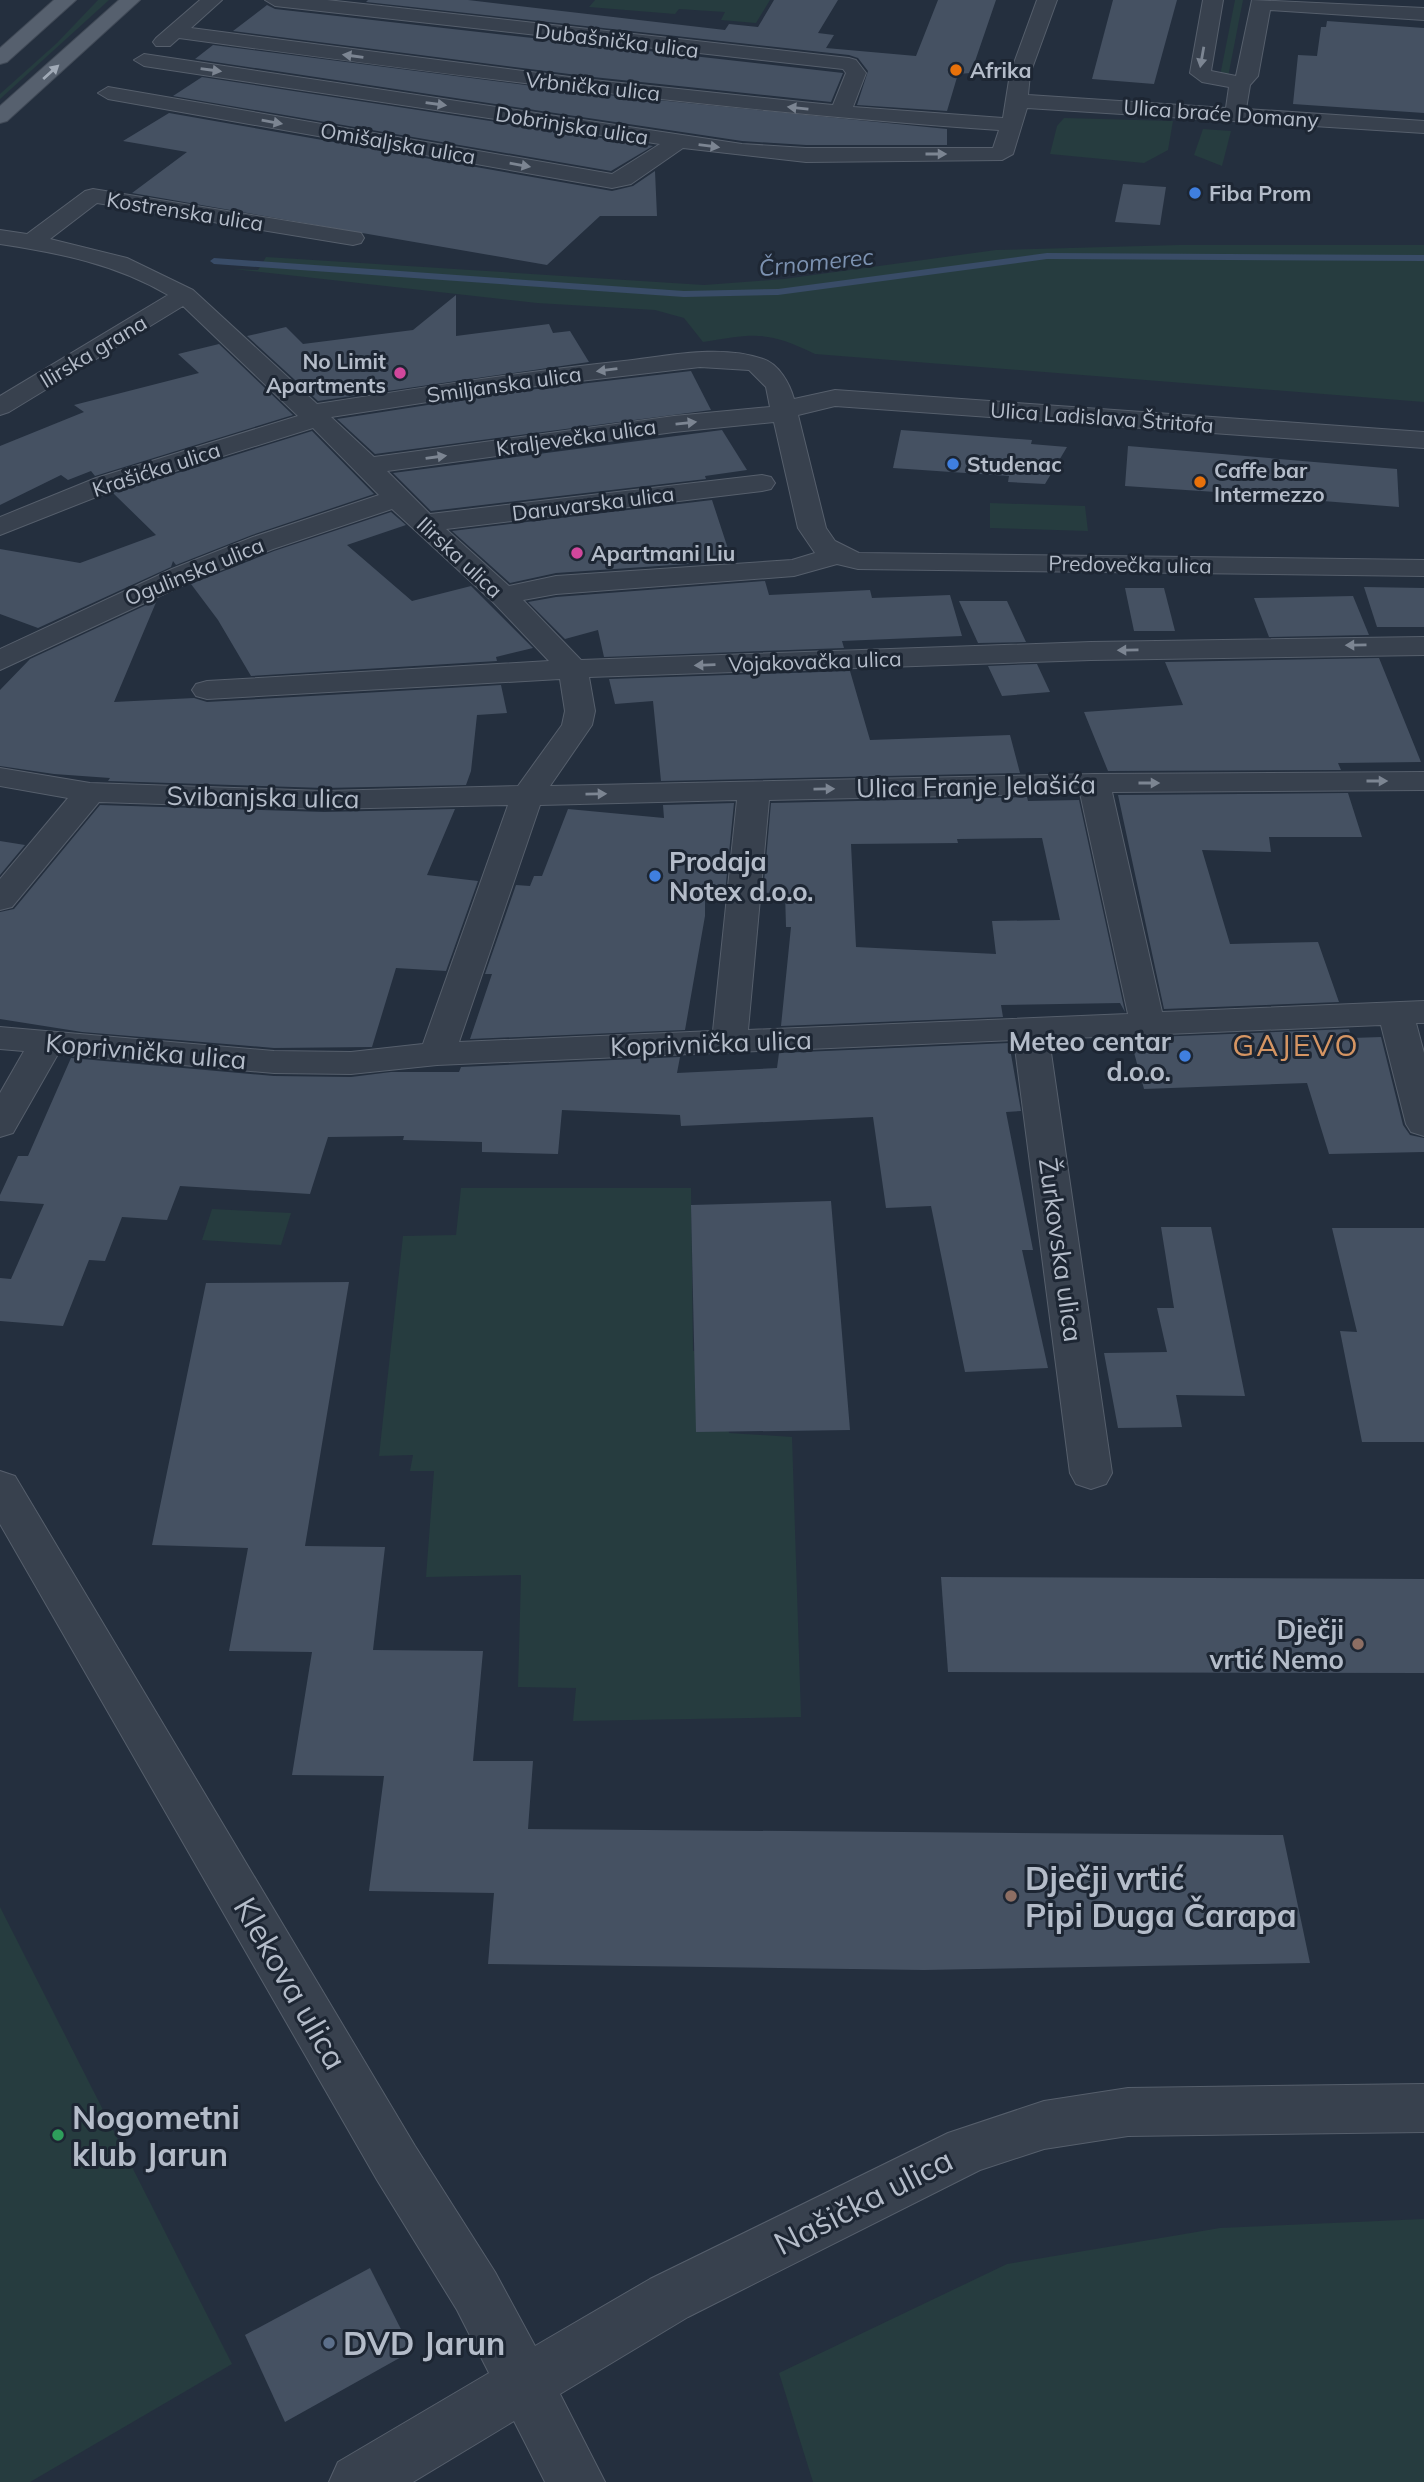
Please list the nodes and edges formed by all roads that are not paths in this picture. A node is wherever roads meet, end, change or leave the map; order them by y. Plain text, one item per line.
1 (66, 0) edge
2 (130, 0) edge
3 (212, 0) edge
4 (275, 0) edge
5 (1047, 0) edge
6 (1213, 0) edge
7 (1262, 2) edge
8 (335, 3) edge
9 (1424, 14) edge
10 (175, 32) junction
11 (0, 58) edge
12 (144, 60) junction
13 (1240, 83) junction
14 (1018, 101) junction
15 (840, 113) junction
16 (1235, 114) junction
17 (0, 117) edge
18 (1012, 125) junction
19 (1424, 127) edge
20 (677, 142) junction
21 (0, 237) edge
22 (353, 239) dead end
23 (31, 242) junction
24 (185, 295) junction
25 (0, 407) edge
26 (783, 414) junction
27 (312, 416) junction
28 (1424, 440) edge
29 (368, 466) junction
30 (762, 483) dead end
31 (396, 498) junction
32 (424, 523) junction
33 (0, 527) edge
34 (837, 555) junction
35 (1424, 568) edge
36 (503, 596) junction
37 (1424, 646) edge
38 (0, 661) edge
39 (573, 669) junction
40 (207, 690) dead end
41 (0, 777) edge
42 (1424, 781) edge
43 (1094, 783) junction
44 (754, 791) junction
45 (90, 792) junction
46 (528, 795) junction
47 (0, 900) edge
48 (1410, 1012) edge
49 (1147, 1023) junction
50 (1030, 1027) junction
51 (0, 1038) edge
52 (47, 1042) junction
53 (729, 1044) junction
54 (438, 1054) junction
55 (1424, 1124) edge
56 (0, 1125) edge
57 (1091, 1473) dead end
58 (0, 1486) edge
59 (1424, 2108) edge
60 (524, 2386) junction
61 (358, 2482) edge
62 (576, 2482) edge

1 - 11 main road
17 -> 2 main road
3 - 10 street
4 - 8 street
5 - 14 street
6 -> 13 street
7 - 9 street
7 - 13 street
8 - 15 street, Dubašnička ulica
10 - 12 street
15 -> 10 street, Vrbnička ulica
12 -> 20 street, Dobrinjska ulica
12 -> 20 street, Omišaljska ulica
13 - 16 street
14 - 16 street, Ulica braće Domany
14 - 18 street
15 - 18 street, Vrbnička ulica
16 - 19 street, Ulica braće Domany
20 -> 18 street, Dobrinjska ulica
21 - 23 street, Ilirska ulica
22 - 23 street, Kostrenska ulica
23 - 24 street, Ilirska ulica
24 - 25 street, Ilirska grana
24 - 27 street, Ilirska ulica
26 -> 27 street, Smiljanska ulica
26 - 28 street, Ulica Ladislava Štritofa
29 -> 26 street, Kraljevečka ulica
26 - 34 street
27 - 29 street, Ilirska ulica
27 - 33 street, Krašićka ulica
29 - 31 street, Ilirska ulica
30 - 32 street, Daruvarska ulica
31 - 32 street, Ilirska ulica
31 - 38 street, Ogulinska ulica
32 - 36 street, Ilirska ulica
34 - 35 street, Predovečka ulica
34 - 36 street, Predovečka ulica
36 - 39 street, Ilirska ulica
37 -> 39 street, Vojakovačka ulica
39 - 40 street, Vojakovačka ulica
39 - 46 street
41 - 45 street, Svibanjska ulica
43 -> 42 street, Ulica Franje Jelašića
44 -> 43 street, Ulica Franje Jelašića
43 - 49 street
46 -> 44 street, Ulica Franje Jelašića
44 - 53 street
45 - 46 street, Svibanjska ulica
45 - 47 street
46 - 54 street
48 - 49 street, Koprivnička ulica
48 - 55 street
49 - 50 street, Koprivnička ulica
50 - 53 street, Koprivnička ulica
50 - 57 street, Žurkovska ulica
51 - 52 street, Koprivnička ulica
52 - 54 street, Koprivnička ulica
52 - 56 street
53 - 54 street, Koprivnička ulica
58 - 60 street, Klekova ulica
59 - 60 street, Našička ulica
60 - 61 street, Našička ulica
60 - 62 street, Klekova ulica

